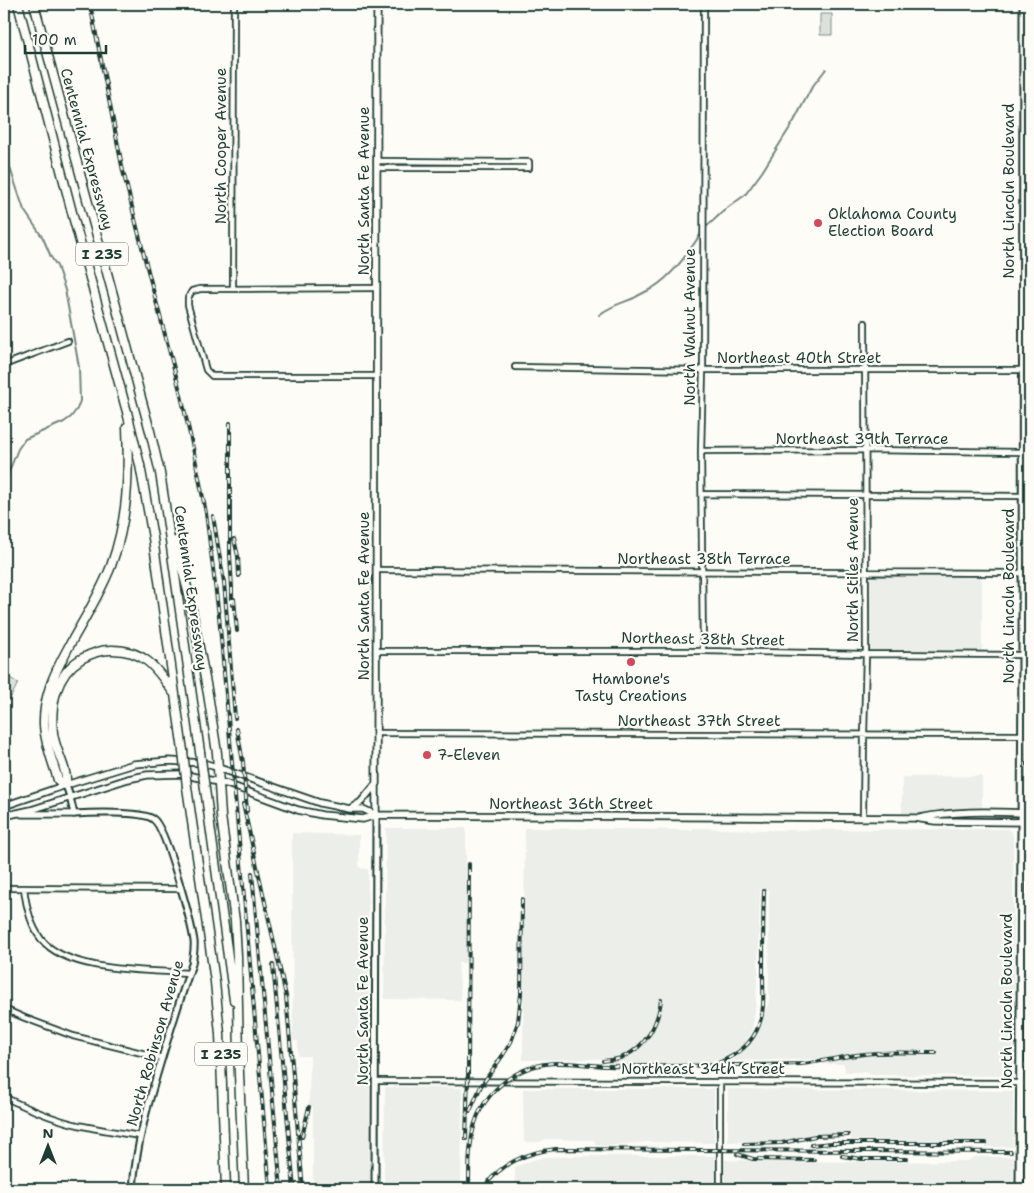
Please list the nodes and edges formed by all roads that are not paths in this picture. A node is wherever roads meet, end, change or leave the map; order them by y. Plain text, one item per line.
1 (18, 4) edge
2 (34, 4) edge
3 (234, 4) edge
4 (377, 4) edge
5 (704, 4) edge
6 (1024, 4) edge
7 (377, 161) junction
8 (1027, 165) edge
9 (377, 168) junction
10 (1026, 249) edge
11 (377, 288) junction
12 (234, 289) junction
13 (865, 323) dead end
14 (1027, 330) edge
15 (68, 341) dead end
16 (4, 365) edge
17 (515, 367) dead end
18 (703, 370) junction
19 (1023, 370) junction
20 (866, 371) junction
21 (377, 376) junction
22 (1027, 410) edge
23 (127, 412) junction
24 (866, 450) junction
25 (701, 452) junction
26 (1023, 452) junction
27 (702, 494) junction
28 (866, 494) junction
29 (1027, 495) edge
30 (165, 505) junction
31 (377, 570) junction
32 (703, 571) junction
33 (865, 573) junction
34 (1026, 573) edge
35 (376, 651) junction
36 (703, 651) junction
37 (866, 654) junction
38 (1026, 655) edge
39 (174, 694) junction
40 (376, 733) junction
41 (864, 734) junction
42 (1022, 735) junction
43 (218, 767) junction
44 (219, 782) junction
45 (376, 784) junction
46 (66, 785) junction
47 (70, 797) junction
48 (4, 806) edge
49 (350, 809) junction
50 (1021, 813) junction
51 (1030, 813) edge
52 (17, 814) junction
53 (74, 814) junction
54 (376, 815) junction
55 (4, 816) edge
56 (864, 818) junction
57 (915, 818) junction
58 (1022, 822) junction
59 (1030, 822) edge
60 (4, 888) edge
61 (24, 888) junction
62 (180, 889) junction
63 (1021, 900) junction
64 (1030, 901) edge
65 (189, 973) junction
66 (1021, 983) junction
67 (1030, 983) edge
68 (4, 1009) edge
69 (239, 1056) junction
70 (162, 1058) junction
71 (1021, 1065) junction
72 (1030, 1065) edge
73 (376, 1081) junction
74 (720, 1082) junction
75 (1021, 1083) junction
76 (1030, 1083) edge
77 (4, 1097) edge
78 (140, 1136) junction
79 (133, 1189) edge
80 (226, 1189) edge
81 (244, 1189) edge
82 (375, 1189) edge
83 (720, 1189) edge
84 (1020, 1189) edge

1 - 23 highway, Centennial Expressway / I 235
2 - 30 highway, Centennial Expressway / I 235
3 - 12 street, North Cooper Avenue
4 - 7 main road, North Santa Fe Avenue
5 - 18 street, North Walnut Avenue
6 - 8 main road, North Lincoln Boulevard
7 - 9 main road, North Santa Fe Avenue
7 - 9 street
8 - 10 main road, North Lincoln Boulevard
9 - 11 main road, North Santa Fe Avenue
10 - 14 main road, North Lincoln Boulevard
11 - 12 street
11 - 21 main road, North Santa Fe Avenue
12 - 21 street
13 - 20 street, North Stiles Avenue
14 - 19 main road, North Lincoln Boulevard
15 - 16 street
17 - 18 street, Northeast 40th Street
18 - 20 street, Northeast 40th Street
18 - 25 street, North Walnut Avenue
19 - 20 street, Northeast 40th Street
19 - 22 main road, North Lincoln Boulevard
20 - 24 street, North Stiles Avenue
21 - 31 main road, North Santa Fe Avenue
22 - 26 main road, North Lincoln Boulevard
23 - 39 highway, Centennial Expressway / I 235
23 - 46 highway
24 - 25 street, Northeast 39th Terrace
24 - 26 street, Northeast 39th Terrace
24 - 28 street, North Stiles Avenue
25 - 27 street, North Walnut Avenue
26 - 29 main road, North Lincoln Boulevard
27 - 28 street
27 - 32 street, North Walnut Avenue
28 - 29 street
28 - 33 street, North Stiles Avenue
29 - 34 main road, North Lincoln Boulevard
30 - 43 highway
30 - 69 highway, Centennial Expressway / I 235, bridge
31 - 32 street, Northeast 38th Terrace
31 - 35 main road, North Santa Fe Avenue
32 - 33 street, Northeast 38th Terrace
32 - 36 street, North Walnut Avenue
33 - 34 street, Northeast 38th Terrace
33 - 37 street, North Stiles Avenue
34 - 38 main road, North Lincoln Boulevard
35 - 36 street, Northeast 38th Street
35 - 40 main road, North Santa Fe Avenue
36 - 37 street, Northeast 38th Street
37 - 38 street, Northeast 38th Street
37 - 41 street, North Stiles Avenue
38 - 42 main road, North Lincoln Boulevard
39 - 46 highway
39 - 80 highway, Centennial Expressway / I 235, bridge
40 - 41 street, Northeast 37th Street
40 - 45 main road, North Santa Fe Avenue
41 - 42 street, Northeast 37th Street
41 - 56 street, North Stiles Avenue
42 - 50 main road, North Lincoln Boulevard
43 - 44 highway
43 - 46 main road
43 - 49 main road
44 - 47 main road
44 - 54 main road, Northeast 36th Street
44 - 69 highway
45 - 49 main road
45 - 54 main road, North Santa Fe Avenue
46 - 47 street
46 - 48 main road
47 - 52 main road
47 - 53 street
49 - 54 main road
50 - 51 main road, Northeast 36th Street
50 - 57 main road, Northeast 36th Street
50 - 58 main road, North Lincoln Boulevard
52 - 53 main road
52 - 55 main road
53 - 62 street, North Robinson Avenue
54 - 56 main road, Northeast 36th Street
54 - 73 street, North Santa Fe Avenue
56 - 57 main road, Northeast 36th Street
57 - 58 main road, Northeast 36th Street
58 - 59 main road, Northeast 36th Street
58 - 63 main road, North Lincoln Boulevard
60 - 61 street
61 - 62 street
61 - 65 street
62 - 65 street, North Robinson Avenue
63 - 64 street
63 - 66 main road, North Lincoln Boulevard
65 - 70 street, North Robinson Avenue
66 - 67 street
66 - 71 main road, North Lincoln Boulevard
68 - 70 street
69 - 81 highway, Centennial Expressway / I 235
70 - 78 street, North Robinson Avenue
71 - 72 street
71 - 75 main road, North Lincoln Boulevard
73 - 74 street, Northeast 34th Street
73 - 82 street, North Santa Fe Avenue
74 - 75 street, Northeast 34th Street
74 - 83 street
75 - 76 street, Northeast 34th Street
75 - 84 main road, North Lincoln Boulevard
77 - 78 street
78 - 79 street, North Robinson Avenue

